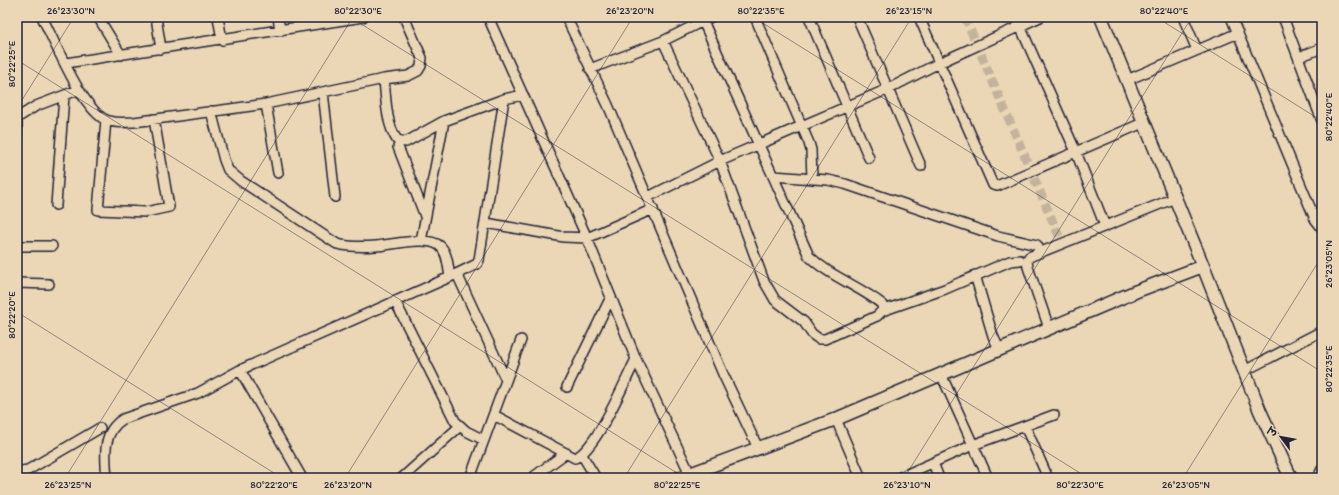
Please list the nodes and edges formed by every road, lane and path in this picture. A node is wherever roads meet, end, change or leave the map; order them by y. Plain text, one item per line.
1 (42, 17) edge
2 (98, 17) edge
3 (156, 17) edge
4 (218, 17) edge
5 (278, 17) edge
6 (363, 17) edge
7 (404, 17) edge
8 (488, 17) edge
9 (566, 17) edge
10 (755, 17) edge
11 (809, 17) edge
12 (857, 17) edge
13 (919, 17) edge
14 (1016, 17) edge
15 (1040, 17) edge
16 (1101, 17) edge
17 (1183, 17) edge
18 (1231, 17) edge
19 (1283, 17) edge
20 (707, 19) edge
21 (337, 20) edge
22 (1020, 26) junction
23 (280, 31) junction
24 (1238, 33) junction
25 (222, 40) junction
26 (663, 41) junction
27 (1322, 48) edge
28 (160, 49) junction
29 (1197, 50) junction
30 (121, 55) junction
31 (1299, 57) junction
32 (66, 63) junction
33 (939, 63) junction
34 (590, 69) junction
35 (384, 79) junction
36 (1127, 80) junction
37 (888, 89) junction
38 (78, 90) junction
39 (323, 92) junction
40 (523, 95) junction
41 (64, 96) junction
42 (504, 99) junction
43 (266, 104) junction
44 (846, 107) junction
45 (211, 111) junction
46 (17, 118) edge
47 (154, 119) junction
48 (106, 120) junction
49 (444, 121) junction
50 (1322, 121) edge
51 (1145, 122) junction
52 (800, 126) junction
53 (758, 144) junction
54 (17, 147) edge
55 (398, 147) dead end
56 (1076, 152) junction
57 (869, 158) dead end
58 (720, 161) junction
59 (921, 166) dead end
60 (278, 173) dead end
61 (773, 176) junction
62 (812, 179) junction
63 (334, 196) dead end
64 (648, 196) junction
65 (1176, 198) junction
66 (56, 205) dead end
67 (653, 209) junction
68 (426, 218) junction
69 (486, 223) junction
70 (1105, 226) junction
71 (1322, 228) edge
72 (588, 238) junction
73 (421, 241) junction
74 (17, 246) edge
75 (52, 246) dead end
76 (1040, 252) junction
77 (1020, 260) dead end
78 (1203, 266) junction
79 (975, 275) junction
80 (453, 276) junction
81 (17, 282) edge
82 (49, 284) dead end
83 (611, 297) junction
84 (395, 300) junction
85 (882, 311) junction
86 (1049, 328) junction
87 (1322, 331) edge
88 (521, 340) dead end
89 (999, 349) junction
90 (636, 359) junction
91 (240, 370) junction
92 (1244, 371) junction
93 (941, 374) junction
94 (506, 380) junction
95 (567, 387) dead end
96 (494, 415) junction
97 (1054, 415) dead end
98 (836, 419) junction
99 (1025, 426) junction
100 (459, 427) junction
101 (100, 428) dead end
102 (484, 440) junction
103 (973, 445) junction
104 (758, 448) junction
105 (566, 453) junction
106 (582, 455) junction
107 (933, 463) junction
108 (1322, 469) edge
109 (17, 472) edge
110 (684, 476) edge
111 (107, 478) edge
112 (302, 478) edge
113 (402, 478) edge
114 (470, 478) edge
115 (532, 478) edge
116 (596, 478) edge
117 (861, 478) edge
118 (898, 478) edge
119 (939, 478) edge
120 (988, 478) edge
121 (1048, 478) edge
122 (1291, 478) edge
123 (1318, 478) edge

1 - 32 street
2 - 30 street
3 - 28 street
4 - 25 street
5 - 23 street
6 - 21 street
7 - 35 street
8 - 40 street
9 - 34 street
10 - 52 street
11 - 44 street
12 - 37 street
13 - 33 street
14 - 22 street
15 - 22 street
16 - 36 street
17 - 29 street
18 - 24 street
19 - 31 street
20 - 26 street
20 - 53 street
21 - 23 street
22 - 33 street
22 - 56 street
23 - 25 street
24 - 29 street
24 - 71 street
25 - 28 street
26 - 34 street
26 - 58 street
27 - 31 street
28 - 30 street
29 - 36 street
30 - 32 street
31 - 50 street
32 - 38 street
33 - 37 street
33 - 56 street
34 - 64 street
35 - 39 street
35 - 49 street
36 - 51 street
37 - 44 street
37 - 59 street
38 - 41 street
38 - 48 street
39 - 43 street
39 - 63 street
40 - 42 street
40 - 72 street
41 - 46 street
41 - 66 street
42 - 49 street
42 - 69 street
43 - 45 street
43 - 60 street
44 - 52 street
44 - 57 street
45 - 47 street
45 - 73 street
46 - 54 street
47 - 48 street
47 - 48 street
49 - 68 street
51 - 56 street
51 - 65 street
52 - 53 street
52 - 62 street
53 - 58 street
53 - 61 street
55 - 68 street
56 - 70 street
58 - 64 street
58 - 85 street
61 - 62 street
61 - 85 street
62 - 76 street
64 - 67 street
65 - 70 street
65 - 78 street
67 - 72 street
67 - 104 street
68 - 73 street
69 - 72 street
69 - 80 street
70 - 76 street
72 - 83 street
73 - 80 street
74 - 75 street
76 - 86 street
77 - 79 street
78 - 86 street
78 - 92 street
79 - 85 street
79 - 89 street
80 - 84 street
80 - 94 street
81 - 82 street
83 - 90 street
83 - 95 street
84 - 91 street
84 - 100 street
86 - 89 street
87 - 92 street
88 - 94 street
89 - 93 street
90 - 106 street
90 - 110 street
91 - 111 street
91 - 112 street
92 - 122 street
93 - 98 street
93 - 103 street
94 - 96 street
96 - 102 street
96 - 105 street
97 - 99 street
98 - 104 street
98 - 117 street
99 - 103 street
99 - 121 street
100 - 102 street
100 - 113 street
101 - 109 street
102 - 114 street
103 - 107 street
103 - 120 street
104 - 110 street
105 - 106 street
105 - 115 street
106 - 116 street
107 - 118 street
107 - 119 street
108 - 123 street

